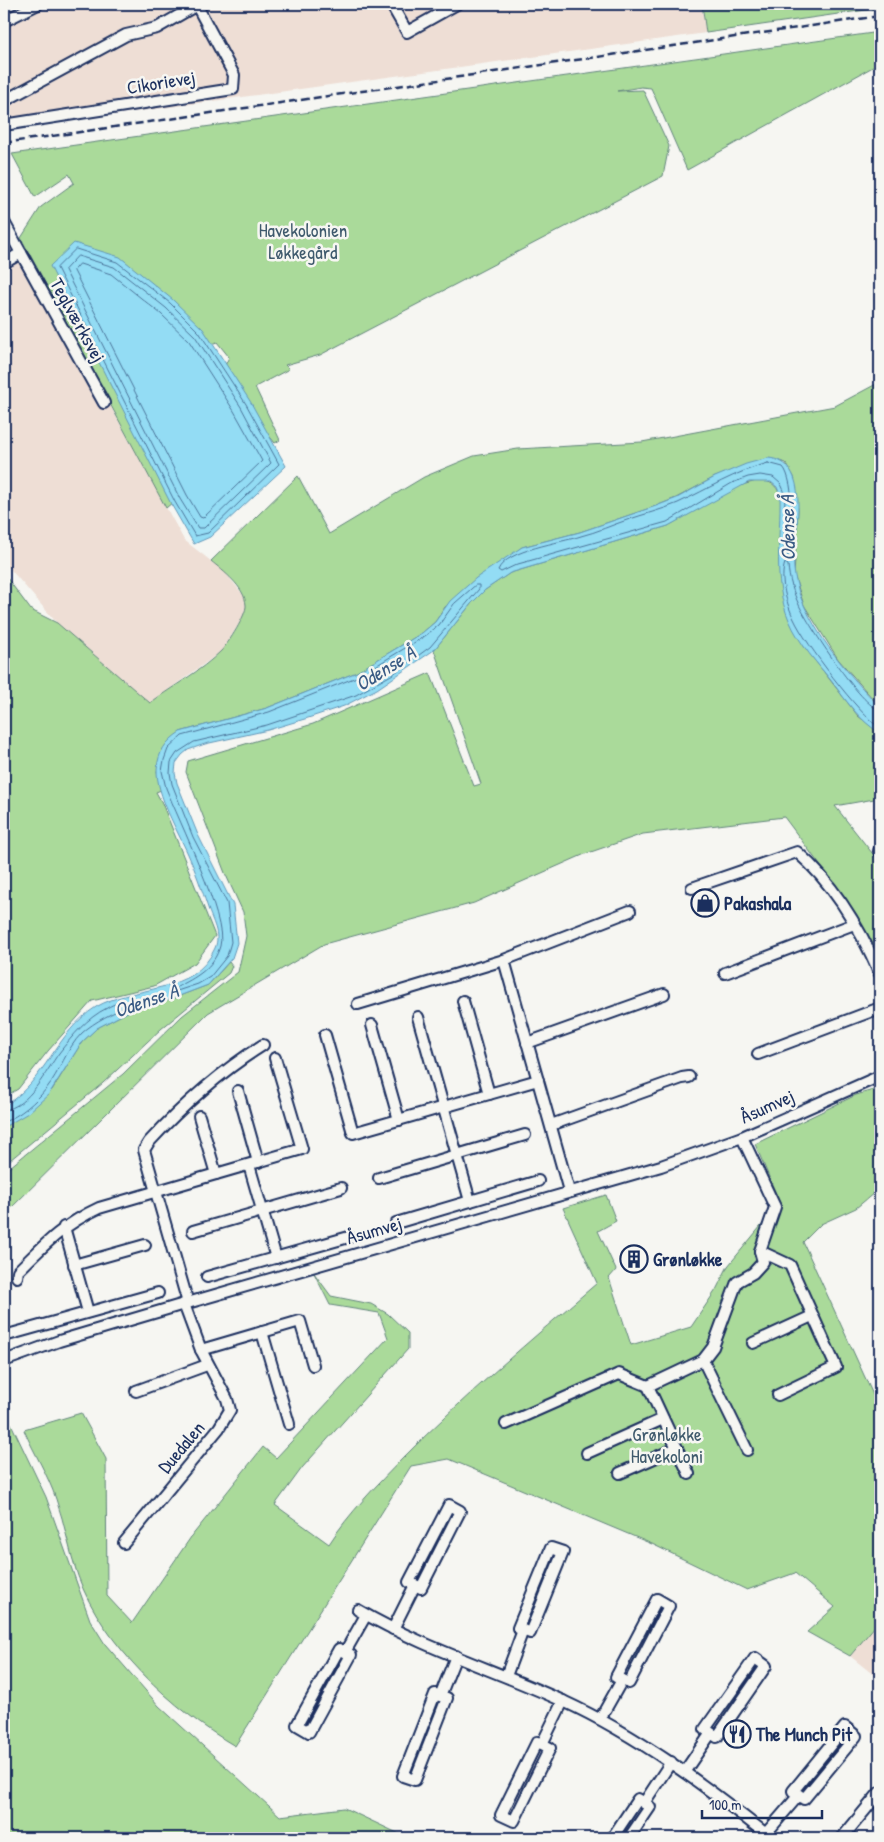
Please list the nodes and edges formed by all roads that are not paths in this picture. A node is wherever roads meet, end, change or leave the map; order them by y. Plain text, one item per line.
1 (38, 4) edge
2 (196, 4) edge
3 (391, 4) edge
4 (456, 4) edge
5 (4, 21) edge
6 (4, 101) edge
7 (4, 125) edge
8 (4, 222) edge
9 (21, 253) junction
10 (4, 263) edge
11 (104, 403) dead end
12 (692, 888) dead end
13 (630, 911) dead end
14 (854, 924) junction
15 (504, 960) junction
16 (725, 973) dead end
17 (880, 974) edge
18 (664, 994) dead end
19 (462, 1001) dead end
20 (358, 1004) dead end
21 (880, 1008) edge
22 (418, 1017) dead end
23 (372, 1025) dead end
24 (325, 1035) dead end
25 (528, 1043) junction
26 (263, 1044) dead end
27 (758, 1054) dead end
28 (276, 1058) dead end
29 (880, 1076) edge
30 (689, 1077) dead end
31 (538, 1080) junction
32 (880, 1082) edge
33 (238, 1091) dead end
34 (489, 1094) junction
35 (834, 1096) junction
36 (443, 1108) junction
37 (199, 1116) dead end
38 (399, 1120) junction
39 (551, 1125) junction
40 (525, 1135) dead end
41 (742, 1136) junction
42 (456, 1155) junction
43 (254, 1163) junction
44 (216, 1174) junction
45 (378, 1178) dead end
46 (538, 1181) dead end
47 (341, 1188) dead end
48 (570, 1191) junction
49 (156, 1192) junction
50 (470, 1201) junction
51 (263, 1211) junction
52 (396, 1223) dead end
53 (64, 1227) junction
54 (193, 1231) dead end
55 (349, 1237) dead end
56 (145, 1245) dead end
57 (760, 1251) junction
58 (276, 1258) junction
59 (74, 1265) junction
60 (17, 1277) dead end
61 (207, 1277) dead end
62 (158, 1293) dead end
63 (186, 1303) junction
64 (88, 1312) junction
65 (812, 1316) junction
66 (262, 1332) junction
67 (4, 1336) edge
68 (753, 1343) dead end
69 (200, 1350) junction
70 (703, 1360) junction
71 (4, 1361) edge
72 (208, 1365) junction
73 (313, 1365) dead end
74 (648, 1386) junction
75 (136, 1391) dead end
76 (778, 1395) dead end
77 (663, 1419) junction
78 (289, 1424) dead end
79 (506, 1424) dead end
80 (676, 1448) junction
81 (748, 1450) dead end
82 (587, 1453) dead end
83 (620, 1473) dead end
84 (689, 1474) dead end
85 (124, 1543) dead end
86 (415, 1585) junction
87 (393, 1628) junction
88 (523, 1630) junction
89 (345, 1652) junction
90 (456, 1656) junction
91 (506, 1676) junction
92 (622, 1680) junction
93 (440, 1696) junction
94 (563, 1701) junction
95 (600, 1719) junction
96 (711, 1733) junction
97 (542, 1744) junction
98 (671, 1762) junction
99 (685, 1771) junction
100 (880, 1792) edge
101 (799, 1795) junction
102 (644, 1803) junction
103 (766, 1837) edge
104 (612, 1838) edge
105 (629, 1838) edge
106 (842, 1838) edge

1 - 5 street
2 - 6 street, Cikorievej
2 - 7 street, Cikorievej
3 - 4 street
8 - 9 street, Teglværksvej
9 - 10 street
9 - 11 street, Teglværksvej
12 - 14 street
13 - 15 street
14 - 16 street
14 - 17 street
15 - 20 street
15 - 25 street
18 - 25 street
19 - 34 street
21 - 27 street
22 - 36 street
23 - 38 street
24 - 38 street
25 - 31 street
26 - 49 street
28 - 43 street
29 - 35 street, Åsumvej
30 - 39 street
31 - 34 street
31 - 39 street
32 - 35 street, Åsumvej
33 - 43 street
34 - 36 street
35 - 41 street, Åsumvej
36 - 38 street
36 - 42 street
37 - 44 street
39 - 48 street
40 - 42 street
41 - 48 street, Åsumvej
41 - 57 street
42 - 45 street
42 - 50 street
43 - 44 street
43 - 51 street
44 - 49 street
46 - 50 street, Åsumvej
47 - 51 street
48 - 63 street, Åsumvej
49 - 53 street
49 - 63 street
50 - 52 street, Åsumvej
51 - 54 street
51 - 58 street
53 - 59 street
53 - 60 street
55 - 58 street, Åsumvej
56 - 59 street
57 - 65 street
57 - 70 street
58 - 61 street, Åsumvej
59 - 64 street
62 - 64 street
63 - 69 street, Duedalen
63 - 71 street, Åsumvej
64 - 67 street
65 - 68 street
65 - 76 street
66 - 69 street
66 - 73 street
66 - 78 street
69 - 72 street, Duedalen
70 - 74 street
70 - 81 street
72 - 75 street
72 - 85 street, Duedalen
74 - 77 street
74 - 79 street
77 - 80 street
77 - 82 street
80 - 83 street
80 - 84 street
86 - 86 street
86 - 87 street
87 - 89 street
87 - 90 street
88 - 88 street
88 - 91 street
89 - 89 street
90 - 91 street
90 - 93 street
91 - 94 street
92 - 92 street
92 - 95 street
93 - 93 street
94 - 95 street
94 - 97 street
95 - 98 street
96 - 96 street
96 - 99 street
97 - 97 street
98 - 99 street
98 - 102 street
99 - 103 street
100 - 106 street
101 - 101 street
101 - 103 street
102 - 104 street
102 - 105 street

